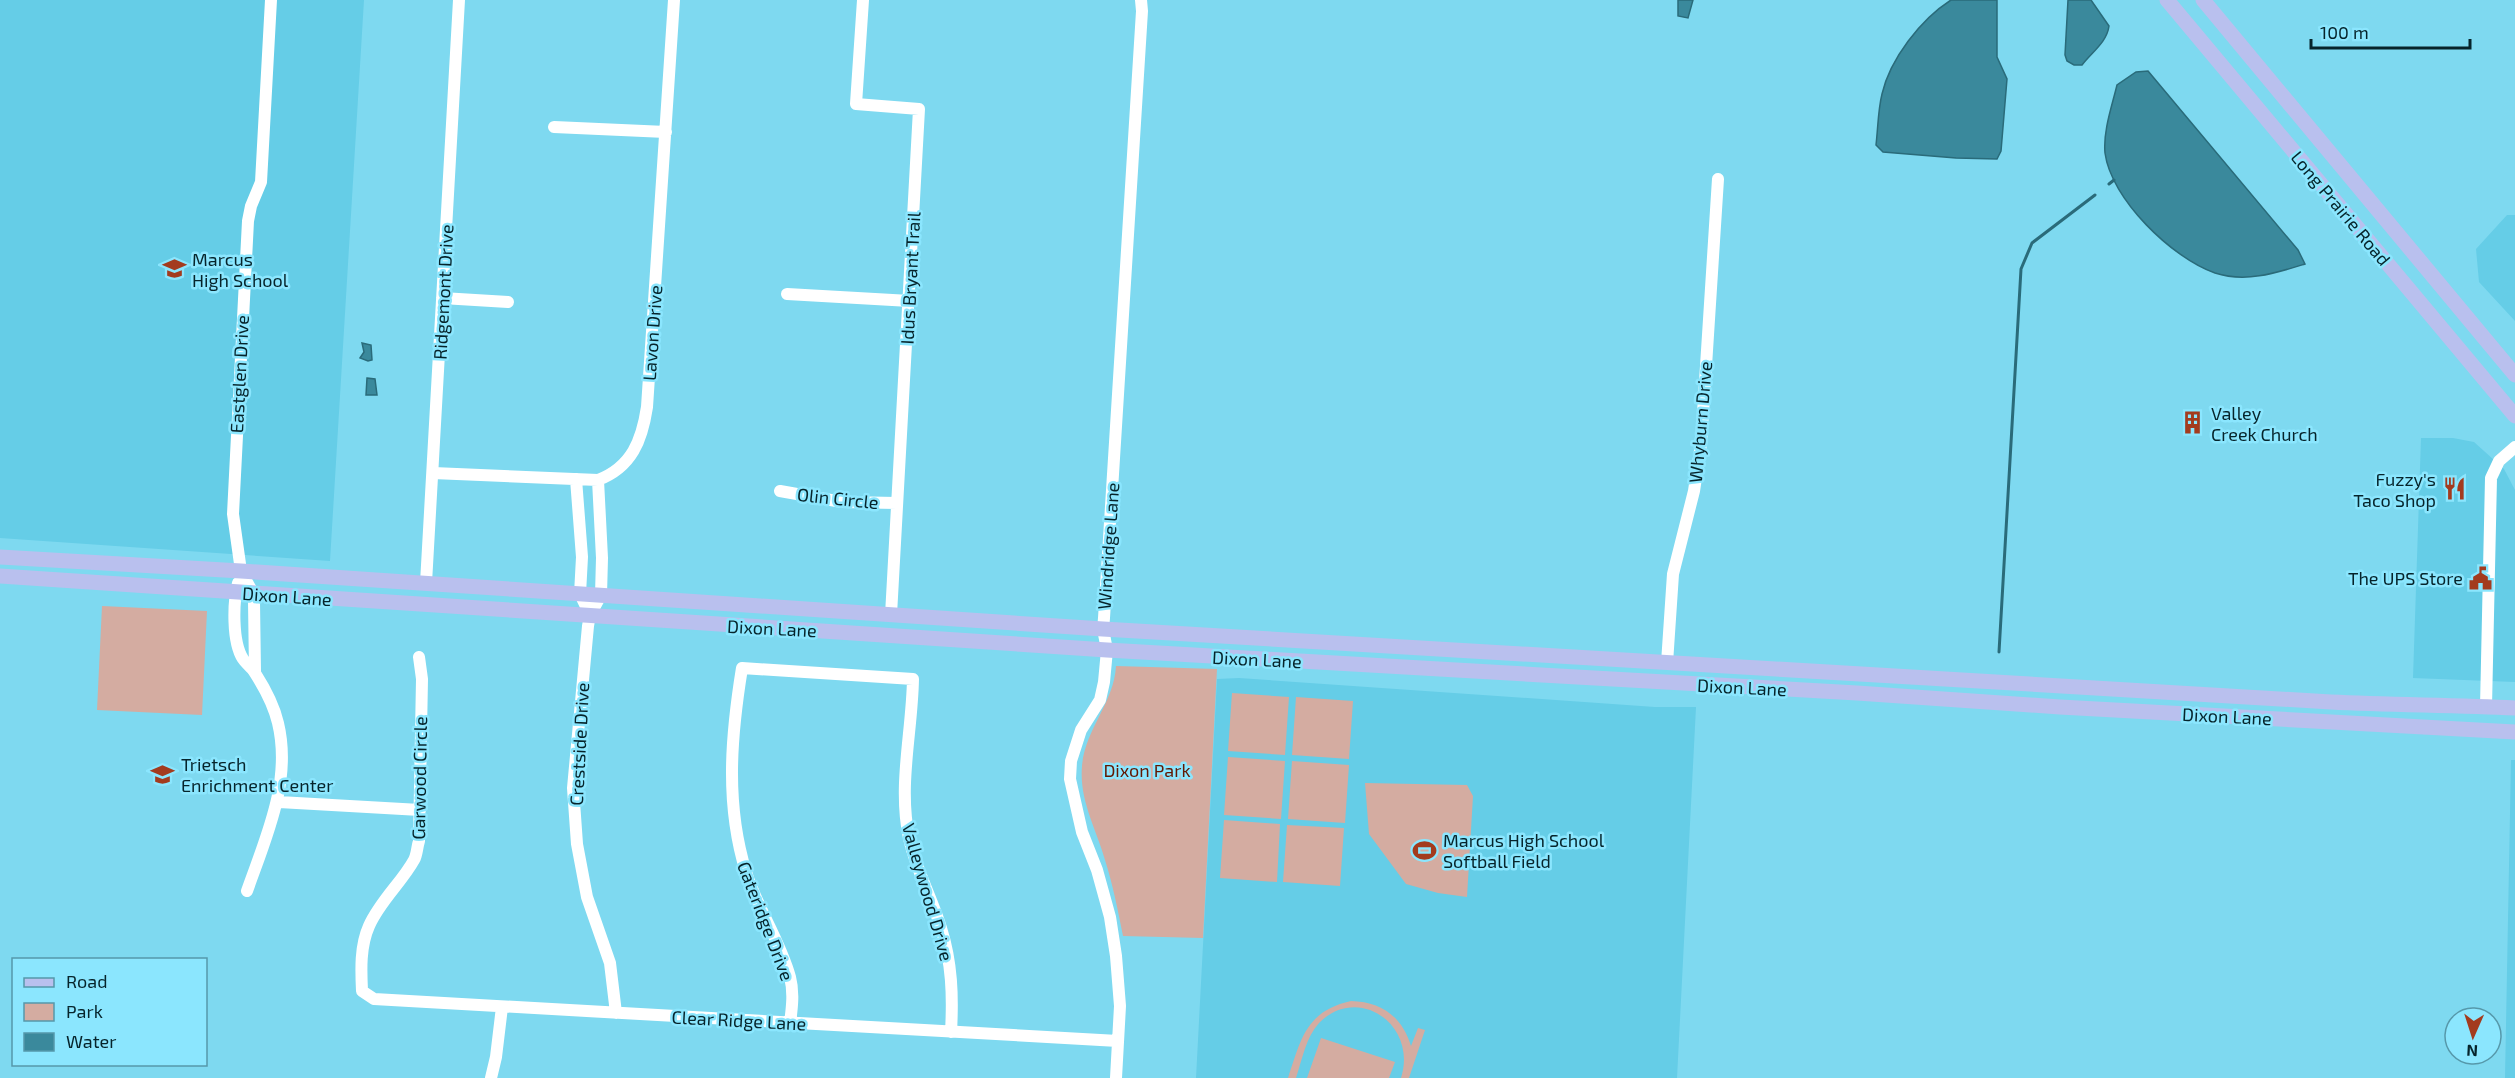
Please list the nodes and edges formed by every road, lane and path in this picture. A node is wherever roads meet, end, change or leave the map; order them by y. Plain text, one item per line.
1 (271, 0) edge
2 (459, 0) edge
3 (674, 0) edge
4 (862, 0) edge
5 (1141, 0) edge
6 (2203, 0) edge
7 (2173, 2) edge
8 (554, 126) dead end
9 (666, 132) junction
10 (1718, 179) dead end
11 (787, 294) dead end
12 (442, 298) junction
13 (910, 301) junction
14 (508, 302) dead end
15 (2515, 375) edge
16 (2515, 416) edge
17 (2515, 447) edge
18 (433, 472) junction
19 (576, 479) junction
20 (598, 480) junction
21 (780, 491) dead end
22 (897, 503) junction
23 (0, 557) edge
24 (162, 566) junction
25 (241, 571) junction
26 (0, 576) edge
27 (426, 583) junction
28 (161, 587) junction
29 (236, 592) junction
30 (253, 593) junction
31 (580, 594) junction
32 (601, 595) junction
33 (590, 615) junction
34 (891, 615) junction
35 (1103, 629) junction
36 (1107, 650) junction
37 (419, 657) dead end
38 (1667, 663) junction
39 (255, 671) junction
40 (1870, 675) junction
41 (912, 680) joint
42 (1868, 693) junction
43 (2233, 696) junction
44 (2486, 706) junction
45 (2515, 708) edge
46 (2235, 716) junction
47 (2484, 730) junction
48 (2515, 732) edge
49 (279, 802) junction
50 (420, 810) junction
51 (247, 891) dead end
52 (362, 991) joint
53 (502, 1007) junction
54 (616, 1013) junction
55 (790, 1023) junction
56 (951, 1032) junction
57 (1118, 1041) junction
58 (491, 1078) edge
59 (1116, 1078) edge

1 - 25 street, Eastglen Drive
2 - 12 street, Ridgemont Drive
3 - 9 street, Lavon Drive
4 - 13 street, Idus Bryant Trail
5 - 35 street, Windridge Lane
6 - 15 main road, Long Prairie Road
7 - 16 main road, Long Prairie Road
8 - 9 street
9 - 20 street, Lavon Drive
10 - 38 street, Whyburn Drive
11 - 13 street
12 - 14 street
12 - 18 street, Ridgemont Drive
13 - 22 street, Idus Bryant Trail
17 - 44 street
18 - 19 street
18 - 27 street, Ridgemont Drive
19 - 20 street
19 - 31 street
20 - 32 street
21 - 22 street, Olin Circle
22 - 34 street, Idus Bryant Trail
23 - 24 main road, Dixon Lane
24 - 25 main road, Dixon Lane
24 - 28 main road
25 - 27 main road, Dixon Lane
25 - 29 street, Eastglen Drive
25 - 30 street, Eastglen Drive
26 - 28 main road, Dixon Lane
27 - 31 main road, Dixon Lane
28 - 29 main road, Dixon Lane
29 - 30 main road, Dixon Lane
29 - 39 street, Eastglen Drive
30 - 33 main road, Dixon Lane
30 - 39 street, Eastglen Drive
31 - 32 main road, Dixon Lane
31 - 33 street
32 - 33 street
32 - 34 main road, Dixon Lane
33 - 36 main road, Dixon Lane
33 - 54 street, Crestside Drive
34 - 35 main road, Dixon Lane
35 - 36 street, Windridge Lane
35 - 38 main road, Dixon Lane
36 - 42 main road, Dixon Lane
36 - 57 street, Windridge Lane
37 - 50 street, Garwood Circle
38 - 40 main road, Dixon Lane
39 - 49 street, Eastglen Drive
40 - 42 main road
40 - 43 main road, Dixon Lane
41 - 55 street, Gateridge Drive
41 - 56 street, Valleywood Drive
42 - 46 main road, Dixon Lane
43 - 44 main road, Dixon Lane
43 - 46 main road
44 - 45 main road, Dixon Lane
44 - 47 main road
46 - 47 main road, Dixon Lane
47 - 48 main road, Dixon Lane
49 - 50 street
49 - 51 street, Eastglen Drive
50 - 52 street, Garwood Circle
52 - 53 street, Clear Ridge Lane
53 - 54 street, Clear Ridge Lane
53 - 58 street
54 - 55 street, Clear Ridge Lane
55 - 56 street, Clear Ridge Lane
56 - 57 street, Clear Ridge Lane
57 - 59 street, Windridge Lane

